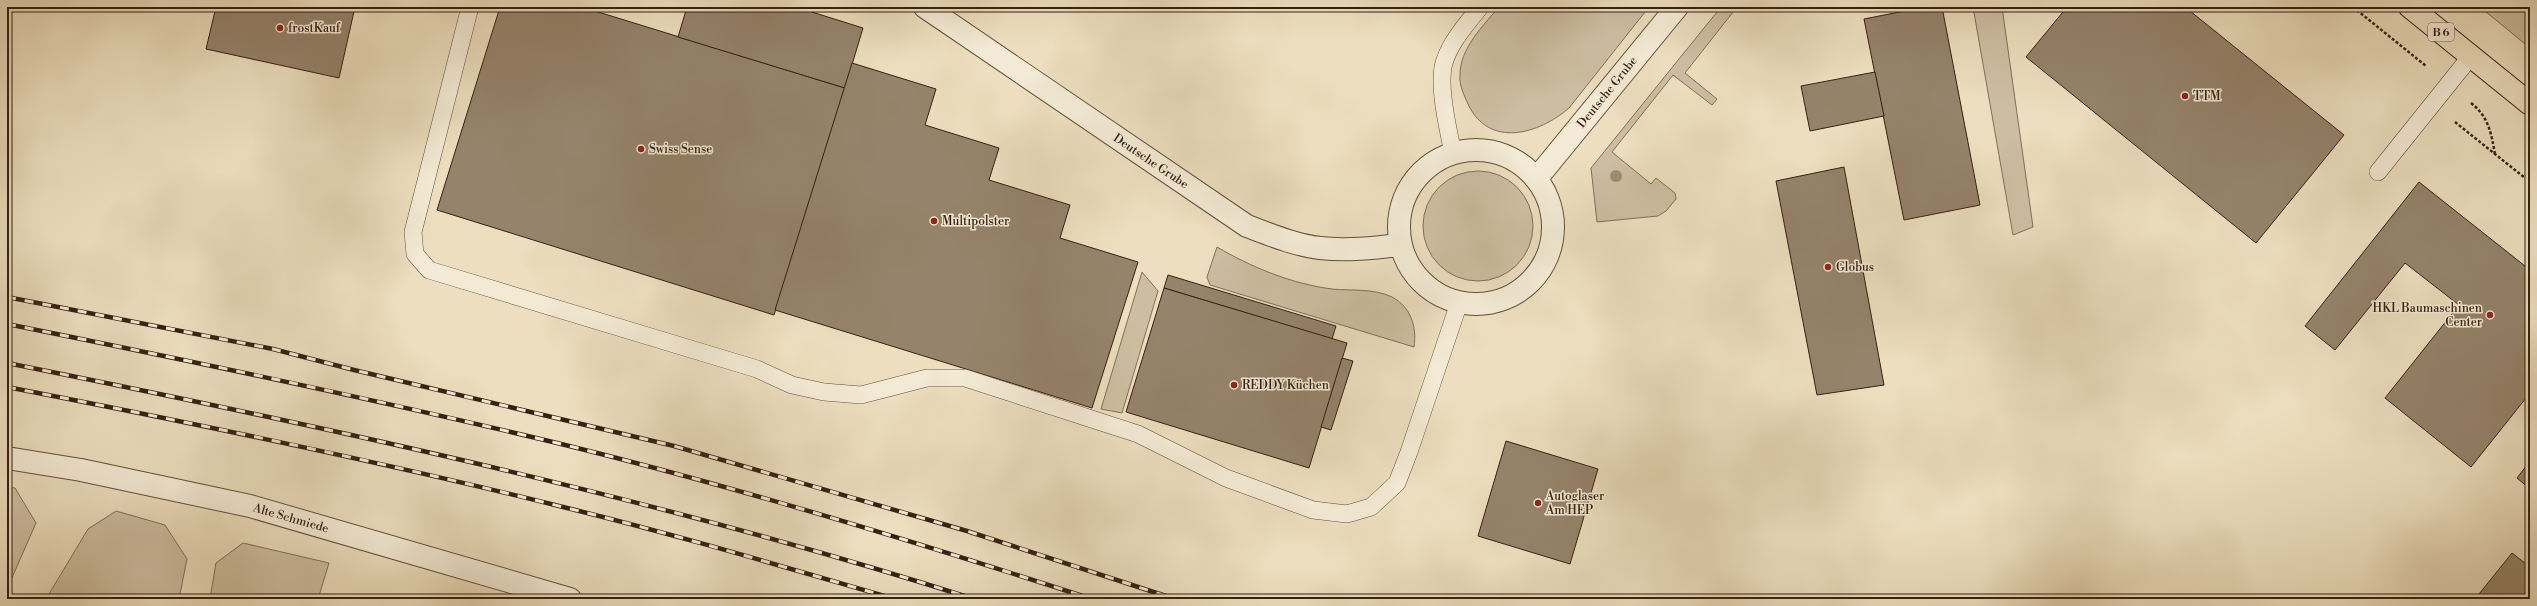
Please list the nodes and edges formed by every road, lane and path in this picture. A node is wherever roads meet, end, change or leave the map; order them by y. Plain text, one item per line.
1 (470, 7) edge
2 (926, 7) edge
3 (1480, 7) edge
4 (1677, 7) edge
5 (2410, 7) edge
6 (2471, 56) junction
7 (2432, 104) junction
8 (2530, 104) edge
9 (1453, 153) junction
10 (2378, 172) dead end
11 (1537, 178) junction
12 (2530, 182) edge
13 (1400, 245) junction
14 (1459, 303) junction
15 (7, 458) edge
16 (570, 599) edge

1 - 14 lane
2 - 13 street, Deutsche Grube
3 - 9 lane
4 - 11 street, Deutsche Grube
5 - 6 main road, B 6
6 - 7 lane
6 - 8 main road, B 6
7 - 10 lane
7 - 12 path
9 - 11 street
9 - 13 street
11 - 14 street
13 - 14 street
15 - 16 street, Alte Schmiede

